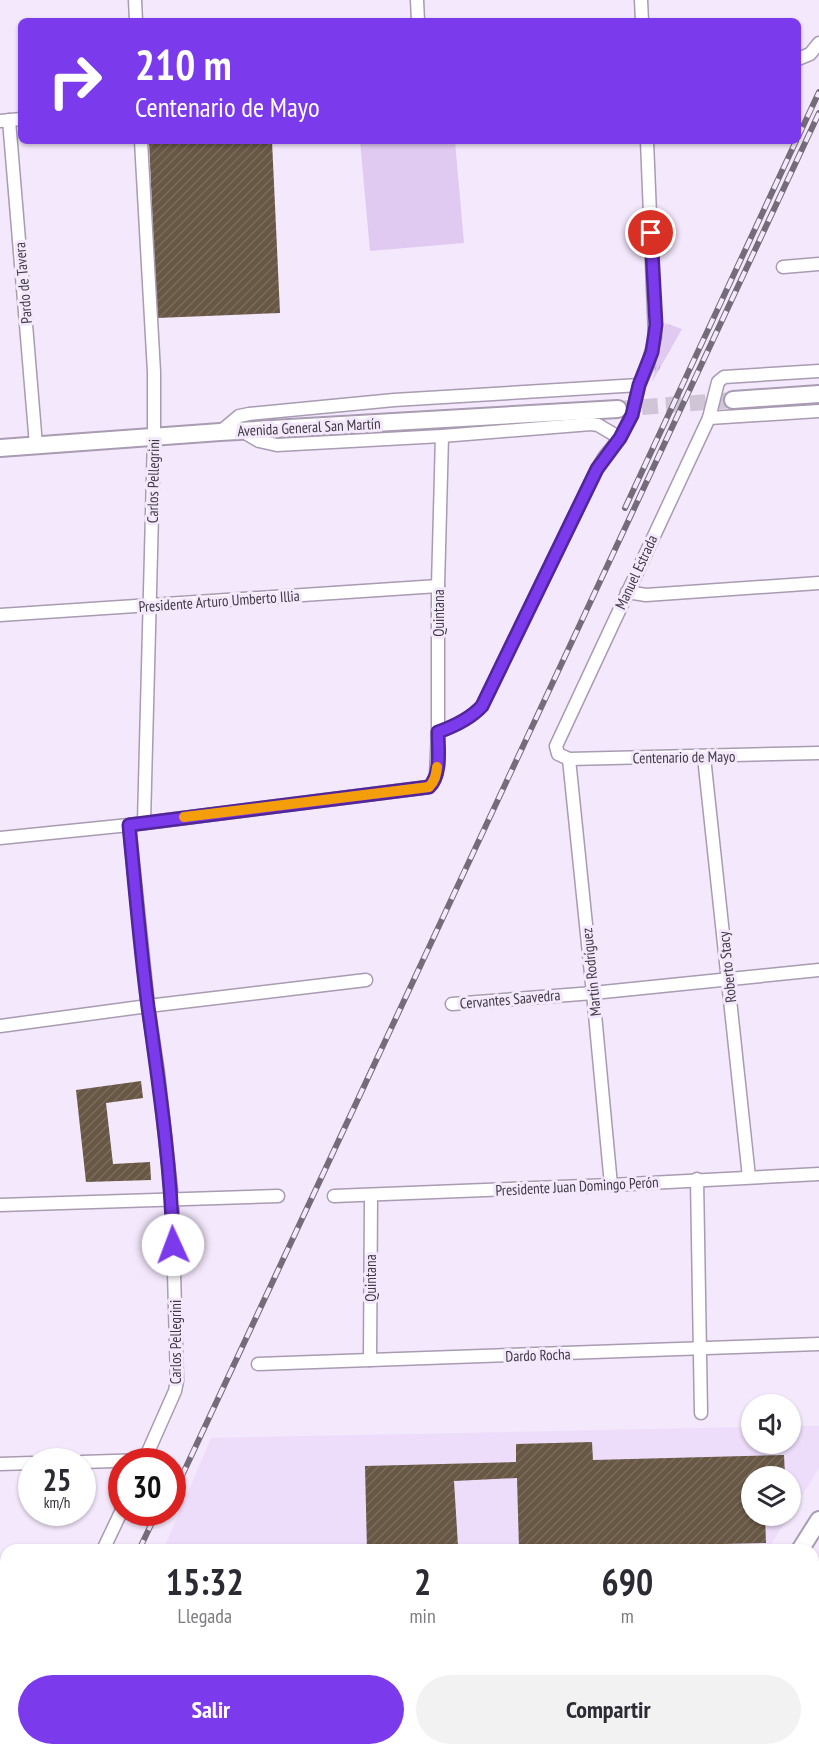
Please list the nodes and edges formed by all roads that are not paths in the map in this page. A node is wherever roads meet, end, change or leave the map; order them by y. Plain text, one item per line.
1 (135, 0) edge
2 (417, 0) edge
3 (641, 0) edge
4 (136, 18) edge
5 (418, 18) edge
6 (642, 18) edge
7 (819, 43) edge
8 (801, 58) edge
9 (10, 120) edge
10 (141, 144) edge
11 (647, 144) edge
12 (819, 264) edge
13 (783, 267) dead end
14 (819, 371) edge
15 (639, 385) junction
16 (819, 394) edge
17 (733, 400) tunnel mouth
18 (618, 409) tunnel mouth
19 (819, 411) edge
20 (709, 418) junction
21 (240, 430) junction
22 (220, 432) junction
23 (442, 436) junction
24 (154, 437) junction
25 (620, 438) junction
26 (36, 445) junction
27 (0, 448) edge
28 (819, 583) edge
29 (438, 586) junction
30 (627, 592) junction
31 (151, 605) junction
32 (0, 615) edge
33 (444, 730) junction
34 (819, 753) edge
35 (704, 757) junction
36 (569, 759) junction
37 (144, 822) junction
38 (129, 825) junction
39 (0, 838) edge
40 (819, 970) edge
41 (728, 979) junction
42 (366, 980) dead end
43 (593, 993) junction
44 (452, 1004) dead end
45 (148, 1006) junction
46 (0, 1026) edge
47 (819, 1174) edge
48 (749, 1177) junction
49 (697, 1179) junction
50 (611, 1185) junction
51 (371, 1195) junction
52 (278, 1196) dead end
53 (334, 1196) dead end
54 (172, 1199) junction
55 (0, 1204) edge
56 (819, 1344) edge
57 (700, 1349) junction
58 (370, 1360) junction
59 (258, 1364) dead end
60 (701, 1413) dead end
61 (150, 1448) edge
62 (18, 1463) edge
63 (0, 1464) edge
64 (819, 1520) edge
65 (114, 1526) edge
66 (106, 1544) edge
67 (804, 1544) edge

1 - 4 street
2 - 5 street
3 - 6 street
7 - 8 street
9 - 26 street, Pardo de Tavera
10 - 24 street, Carlos Pellegrini
11 - 15 street
12 - 13 street
14 - 20 street, Manuel Estrada
15 - 22 street
15 - 25 street
16 - 17 main road
18 - 21 main road, Avenida General San Martín
19 - 20 street
20 - 30 street, Manuel Estrada
21 - 22 main road, Avenida General San Martín
21 - 23 street
22 - 24 main road, Avenida General San Martín
23 - 25 street
23 - 29 street, Quintana
24 - 26 main road, Avenida General San Martín
24 - 31 street, Carlos Pellegrini
25 - 33 street
26 - 27 main road, Avenida General San Martín
28 - 30 street
29 - 31 street, Presidente Arturo Umberto Illia
29 - 33 street, Quintana
30 - 36 street, Manuel Estrada
31 - 32 street, Presidente Arturo Umberto Illia
31 - 37 street, Carlos Pellegrini
33 - 37 street, Quintana
34 - 35 street, Centenario de Mayo
35 - 36 street, Centenario de Mayo
35 - 41 street, Roberto Stacy
36 - 43 street, Martín Rodríguez
37 - 38 street
38 - 39 street
38 - 45 street, Carlos Pellegrini
40 - 41 street, Cervantes Saavedra
41 - 43 street, Cervantes Saavedra
41 - 48 street, Roberto Stacy
42 - 45 street
43 - 44 street, Cervantes Saavedra
43 - 50 street, Martín Rodríguez
45 - 46 street
45 - 54 street, Carlos Pellegrini
47 - 48 street, Presidente Juan Domingo Perón
48 - 49 street, Presidente Juan Domingo Perón
49 - 50 street, Presidente Juan Domingo Perón
49 - 57 street
50 - 51 street, Presidente Juan Domingo Perón
51 - 53 street, Presidente Juan Domingo Perón
51 - 58 street, Quintana
52 - 54 street
54 - 55 street
54 - 61 street, Carlos Pellegrini
56 - 57 street, Dardo Rocha
57 - 58 street, Dardo Rocha
57 - 60 street
58 - 59 street, Dardo Rocha
62 - 63 street
64 - 67 main road
65 - 66 street

